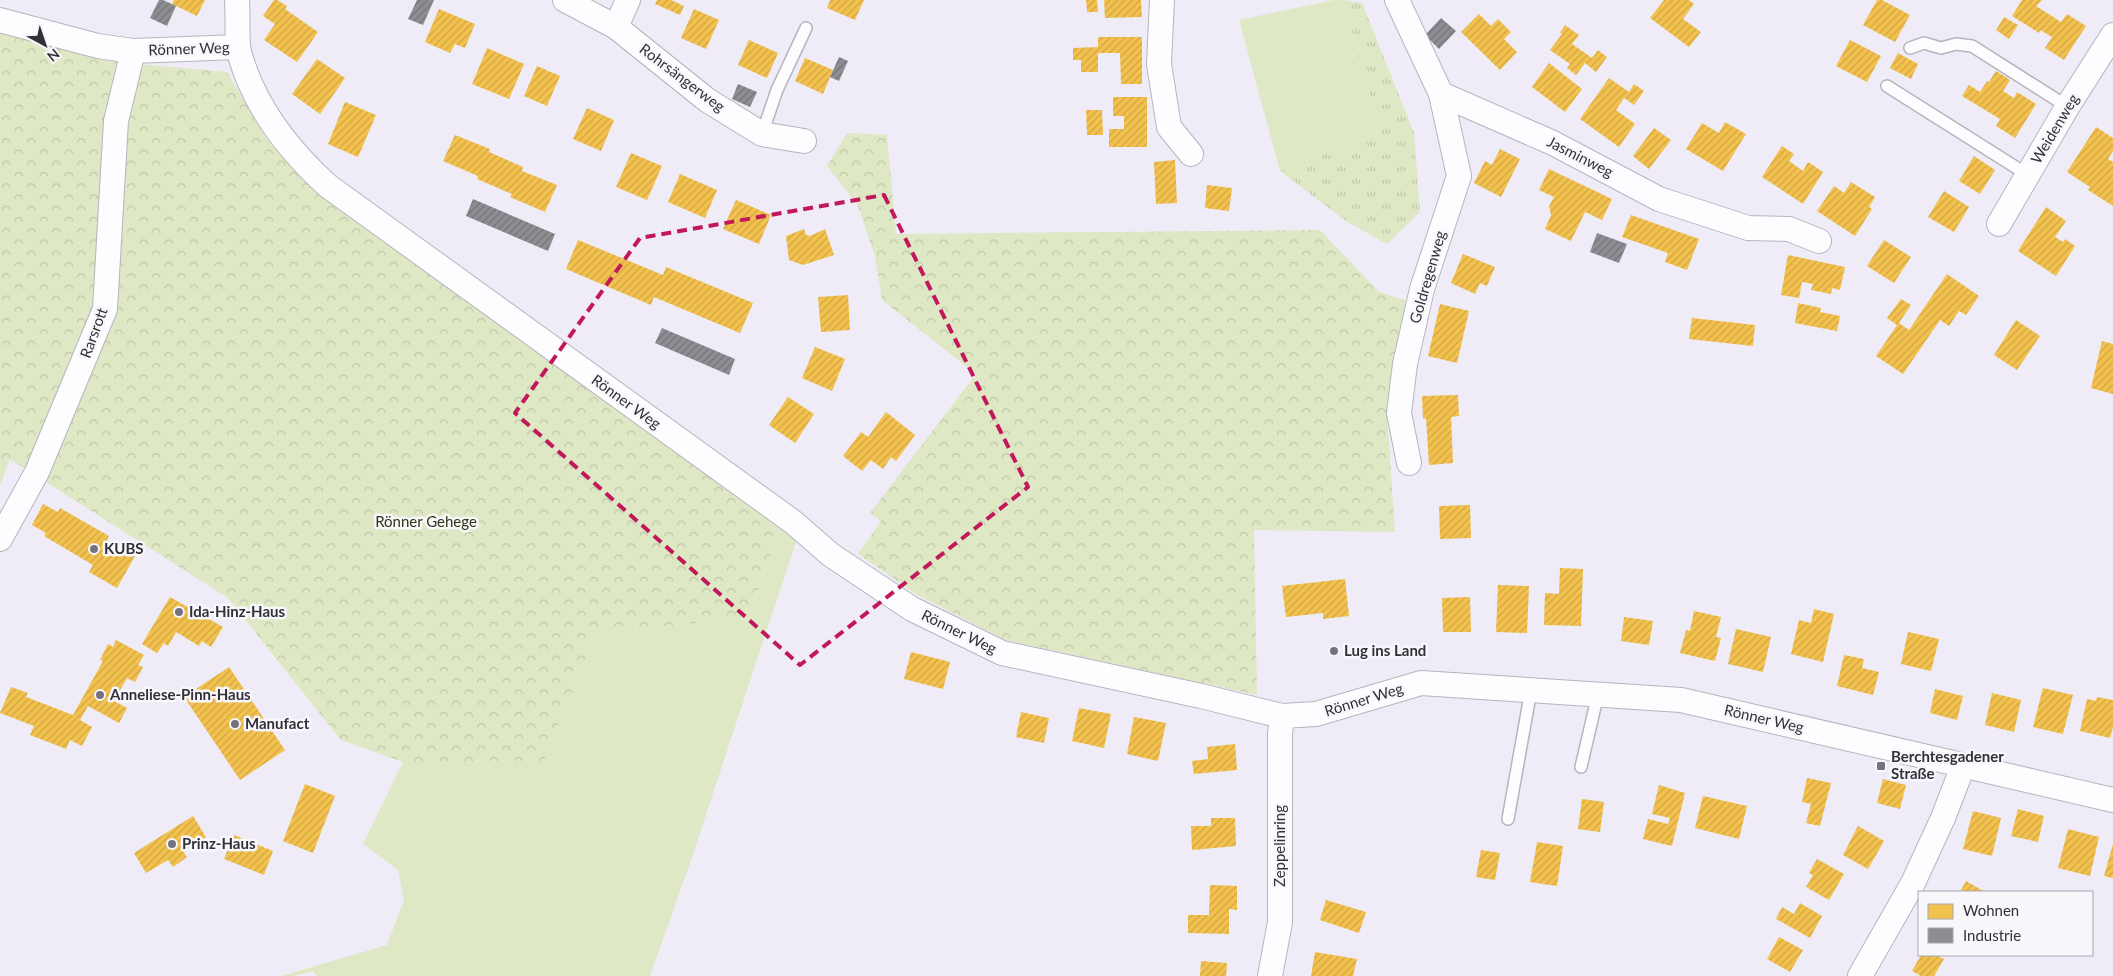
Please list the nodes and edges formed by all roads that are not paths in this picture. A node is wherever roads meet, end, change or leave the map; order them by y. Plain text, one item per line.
1 (237, 0) edge
2 (565, 0) edge
3 (628, 0) edge
4 (1162, 0) edge
5 (1398, 0) edge
6 (0, 20) edge
7 (616, 27) junction
8 (806, 28) dead end
9 (2113, 35) edge
10 (238, 48) junction
11 (1910, 48) dead end
12 (133, 51) junction
13 (1887, 86) dead end
14 (1441, 94) junction
15 (2068, 107) junction
16 (762, 134) junction
17 (804, 141) dead end
18 (1191, 154) dead end
19 (2028, 175) junction
20 (1999, 224) dead end
21 (1819, 240) dead end
22 (1409, 463) dead end
23 (0, 539) edge
24 (1531, 690) junction
25 (1598, 694) junction
26 (1282, 716) junction
27 (1963, 766) junction
28 (1581, 767) dead end
29 (2113, 800) edge
30 (1508, 819) dead end
31 (1270, 976) edge
32 (1860, 976) edge

1 - 10 street
2 - 7 street, Rohrsängerweg
3 - 7 street
4 - 18 street
5 - 14 street
6 - 12 street, Rönner Weg
7 - 16 street, Rohrsängerweg
8 - 16 lane
9 - 15 street, Weidenweg
10 - 12 street, Rönner Weg
10 - 26 street, Rönner Weg
11 - 15 lane
12 - 23 street, Rarsrott
13 - 19 lane
14 - 21 street, Jasminweg
14 - 22 street, Goldregenweg
15 - 19 street, Weidenweg
16 - 17 street, Rohrsängerweg
19 - 20 street, Weidenweg
24 - 25 street, Rönner Weg
24 - 26 street, Rönner Weg
24 - 30 lane
25 - 27 street, Rönner Weg
25 - 28 lane
26 - 31 street, Zeppelinring
27 - 29 street, Rönner Weg
27 - 32 street

